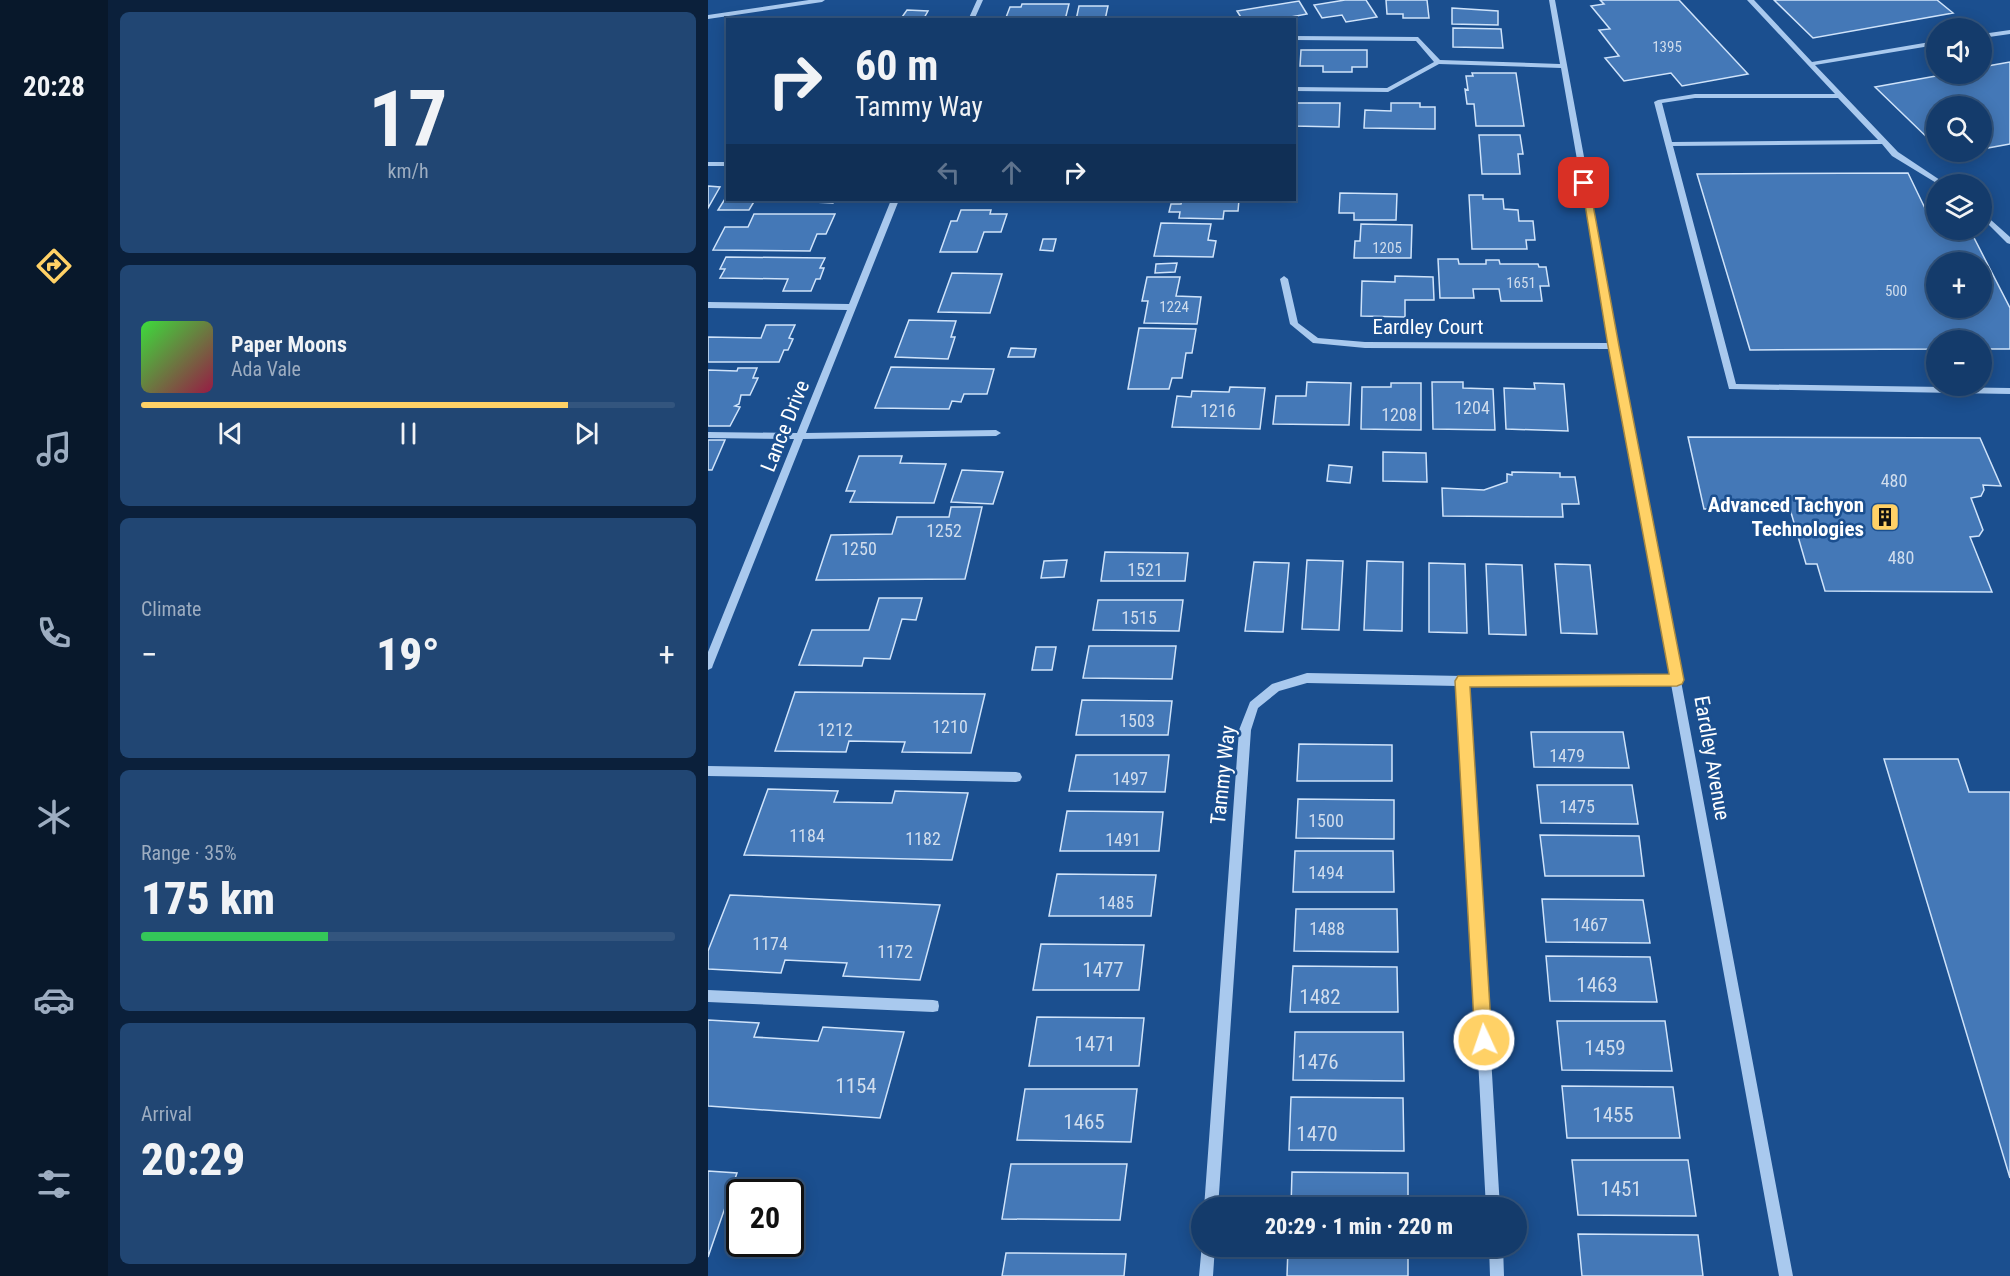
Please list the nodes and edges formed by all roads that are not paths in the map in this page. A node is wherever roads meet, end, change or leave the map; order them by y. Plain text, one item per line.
1 (822, 0) edge
2 (980, 0) edge
3 (1552, 0) edge
4 (1750, 0) edge
5 (708, 17) edge
6 (972, 18) edge
7 (2010, 32) edge
8 (1992, 35) edge
9 (1296, 38) edge
10 (1926, 45) edge
11 (1438, 62) junction
12 (1810, 64) junction
13 (1564, 66) junction
14 (1296, 89) edge
15 (1840, 96) junction
16 (1884, 142) junction
17 (1669, 144) junction
18 (708, 164) edge
19 (726, 164) edge
20 (1926, 174) edge
21 (895, 201) edge
22 (1992, 224) edge
23 (2010, 241) edge
24 (1284, 279) dead end
25 (708, 305) edge
26 (851, 307) junction
27 (1613, 346) junction
28 (2010, 391) edge
29 (996, 433) dead end
30 (708, 435) edge
31 (800, 436) junction
32 (708, 665) edge
33 (1677, 680) junction
34 (1462, 681) junction
35 (708, 771) edge
36 (1016, 777) dead end
37 (708, 996) edge
38 (933, 1006) dead end
39 (1212, 1197) edge
40 (1492, 1197) edge
41 (1207, 1257) edge
42 (1496, 1257) edge
43 (1206, 1276) edge
44 (1497, 1276) edge
45 (1786, 1276) edge

1 - 5 street
2 - 6 street
3 - 13 street, Eardley Avenue
4 - 12 street
7 - 8 street
9 - 11 street
10 - 12 street
11 - 13 street
11 - 14 street
12 - 15 street
13 - 27 street, Eardley Avenue
15 - 16 street
15 - 17 street
16 - 17 street
16 - 20 street
17 - 28 street
18 - 19 street
21 - 26 street, Lance Drive
22 - 23 street
24 - 27 street, Eardley Court
25 - 26 street
26 - 31 street, Lance Drive
27 - 33 street, Eardley Avenue
29 - 31 street
30 - 31 street
31 - 32 street, Lance Drive
33 - 34 street, Tammy Way
33 - 45 street, Eardley Avenue
34 - 39 street, Tammy Way
34 - 40 street
35 - 36 street
37 - 38 street
41 - 43 street
42 - 44 street

